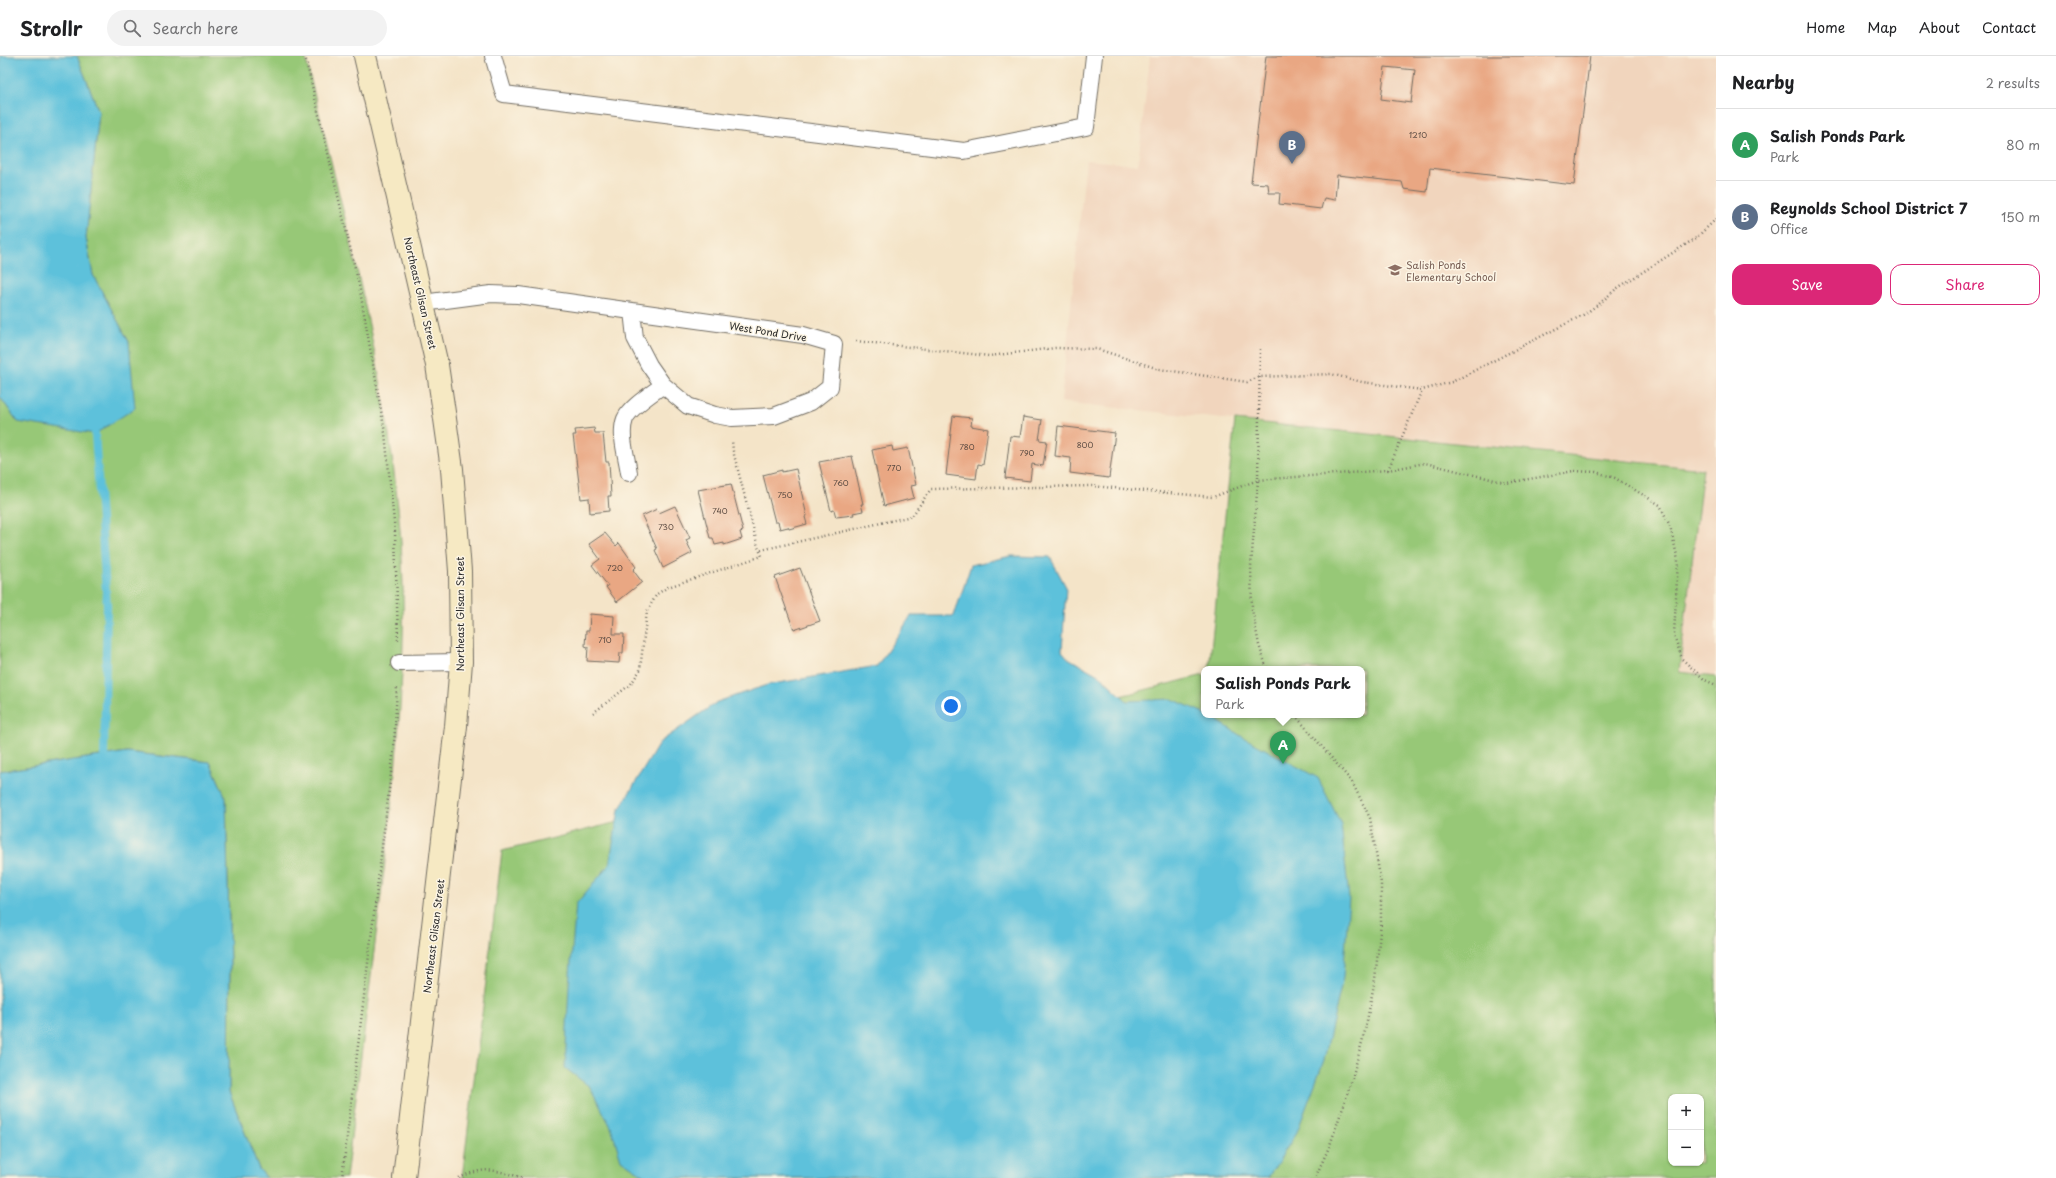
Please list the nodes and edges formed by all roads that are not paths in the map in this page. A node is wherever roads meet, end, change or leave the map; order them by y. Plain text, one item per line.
1 (366, 56) edge
2 (493, 56) edge
3 (1094, 56) edge
4 (423, 303) junction
5 (632, 311) junction
6 (663, 385) junction
7 (629, 473) dead end
8 (461, 662) junction
9 (399, 663) road end
10 (404, 1178) edge

1 - 4 main road, Northeast Glisan Street
2 - 3 lane
4 - 5 lane, West Pond Drive
4 - 8 main road, Northeast Glisan Street
5 - 6 lane
5 - 6 lane, West Pond Drive
6 - 7 lane
8 - 9 lane
8 - 10 main road, Northeast Glisan Street

